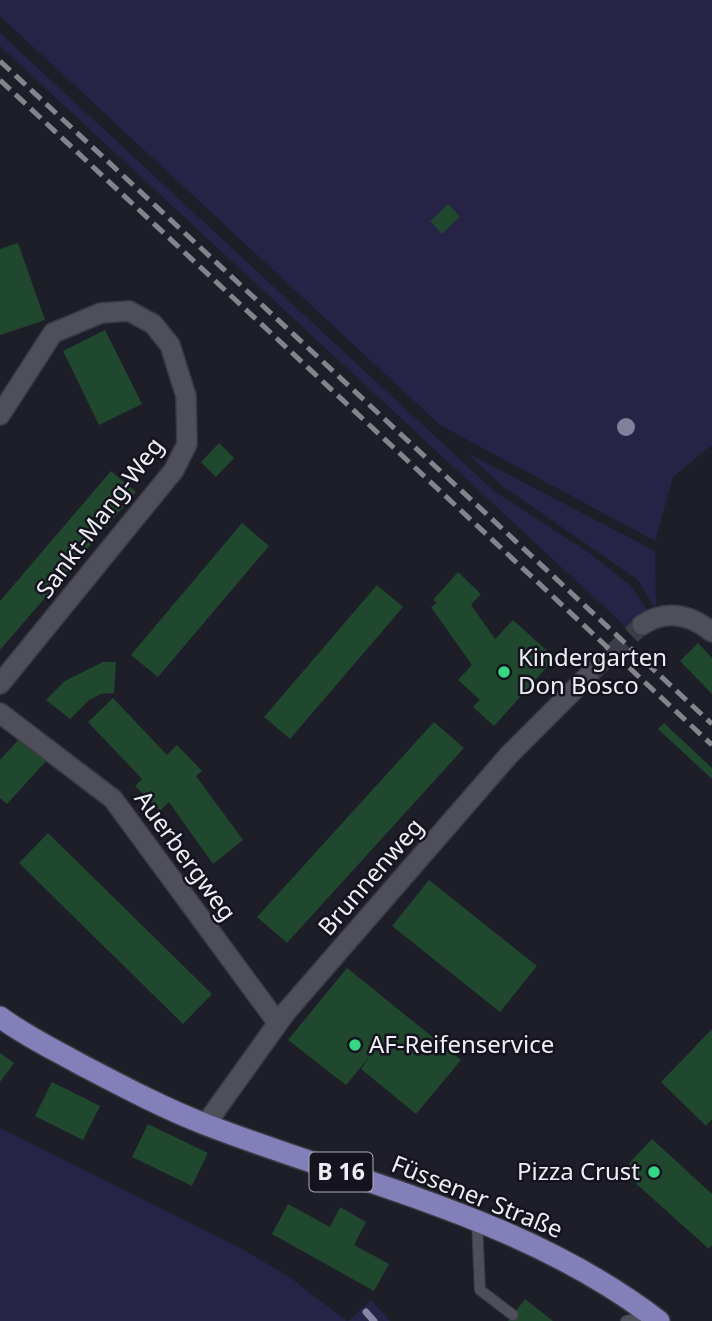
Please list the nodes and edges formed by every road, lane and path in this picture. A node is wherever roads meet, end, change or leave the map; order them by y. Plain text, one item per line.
1 (0, 415) edge
2 (642, 625) tunnel mouth
3 (712, 632) edge
4 (589, 675) tunnel mouth
5 (0, 684) edge
6 (0, 713) edge
7 (0, 1017) edge
8 (277, 1022) junction
9 (205, 1125) junction
10 (477, 1220) junction
11 (513, 1315) dead end
12 (656, 1318) edge
13 (626, 1321) edge

1 - 5 street, Sankt-Mang-Weg
2 - 3 street
4 - 8 street, Brunnenweg
6 - 8 street, Auerbergweg
7 - 9 main road, Füssener Straße / B 16
8 - 9 street, Brunnenweg
9 - 10 main road, Füssener Straße / B 16
10 - 11 lane
10 - 12 main road, Füssener Straße / B 16
12 - 13 lane

